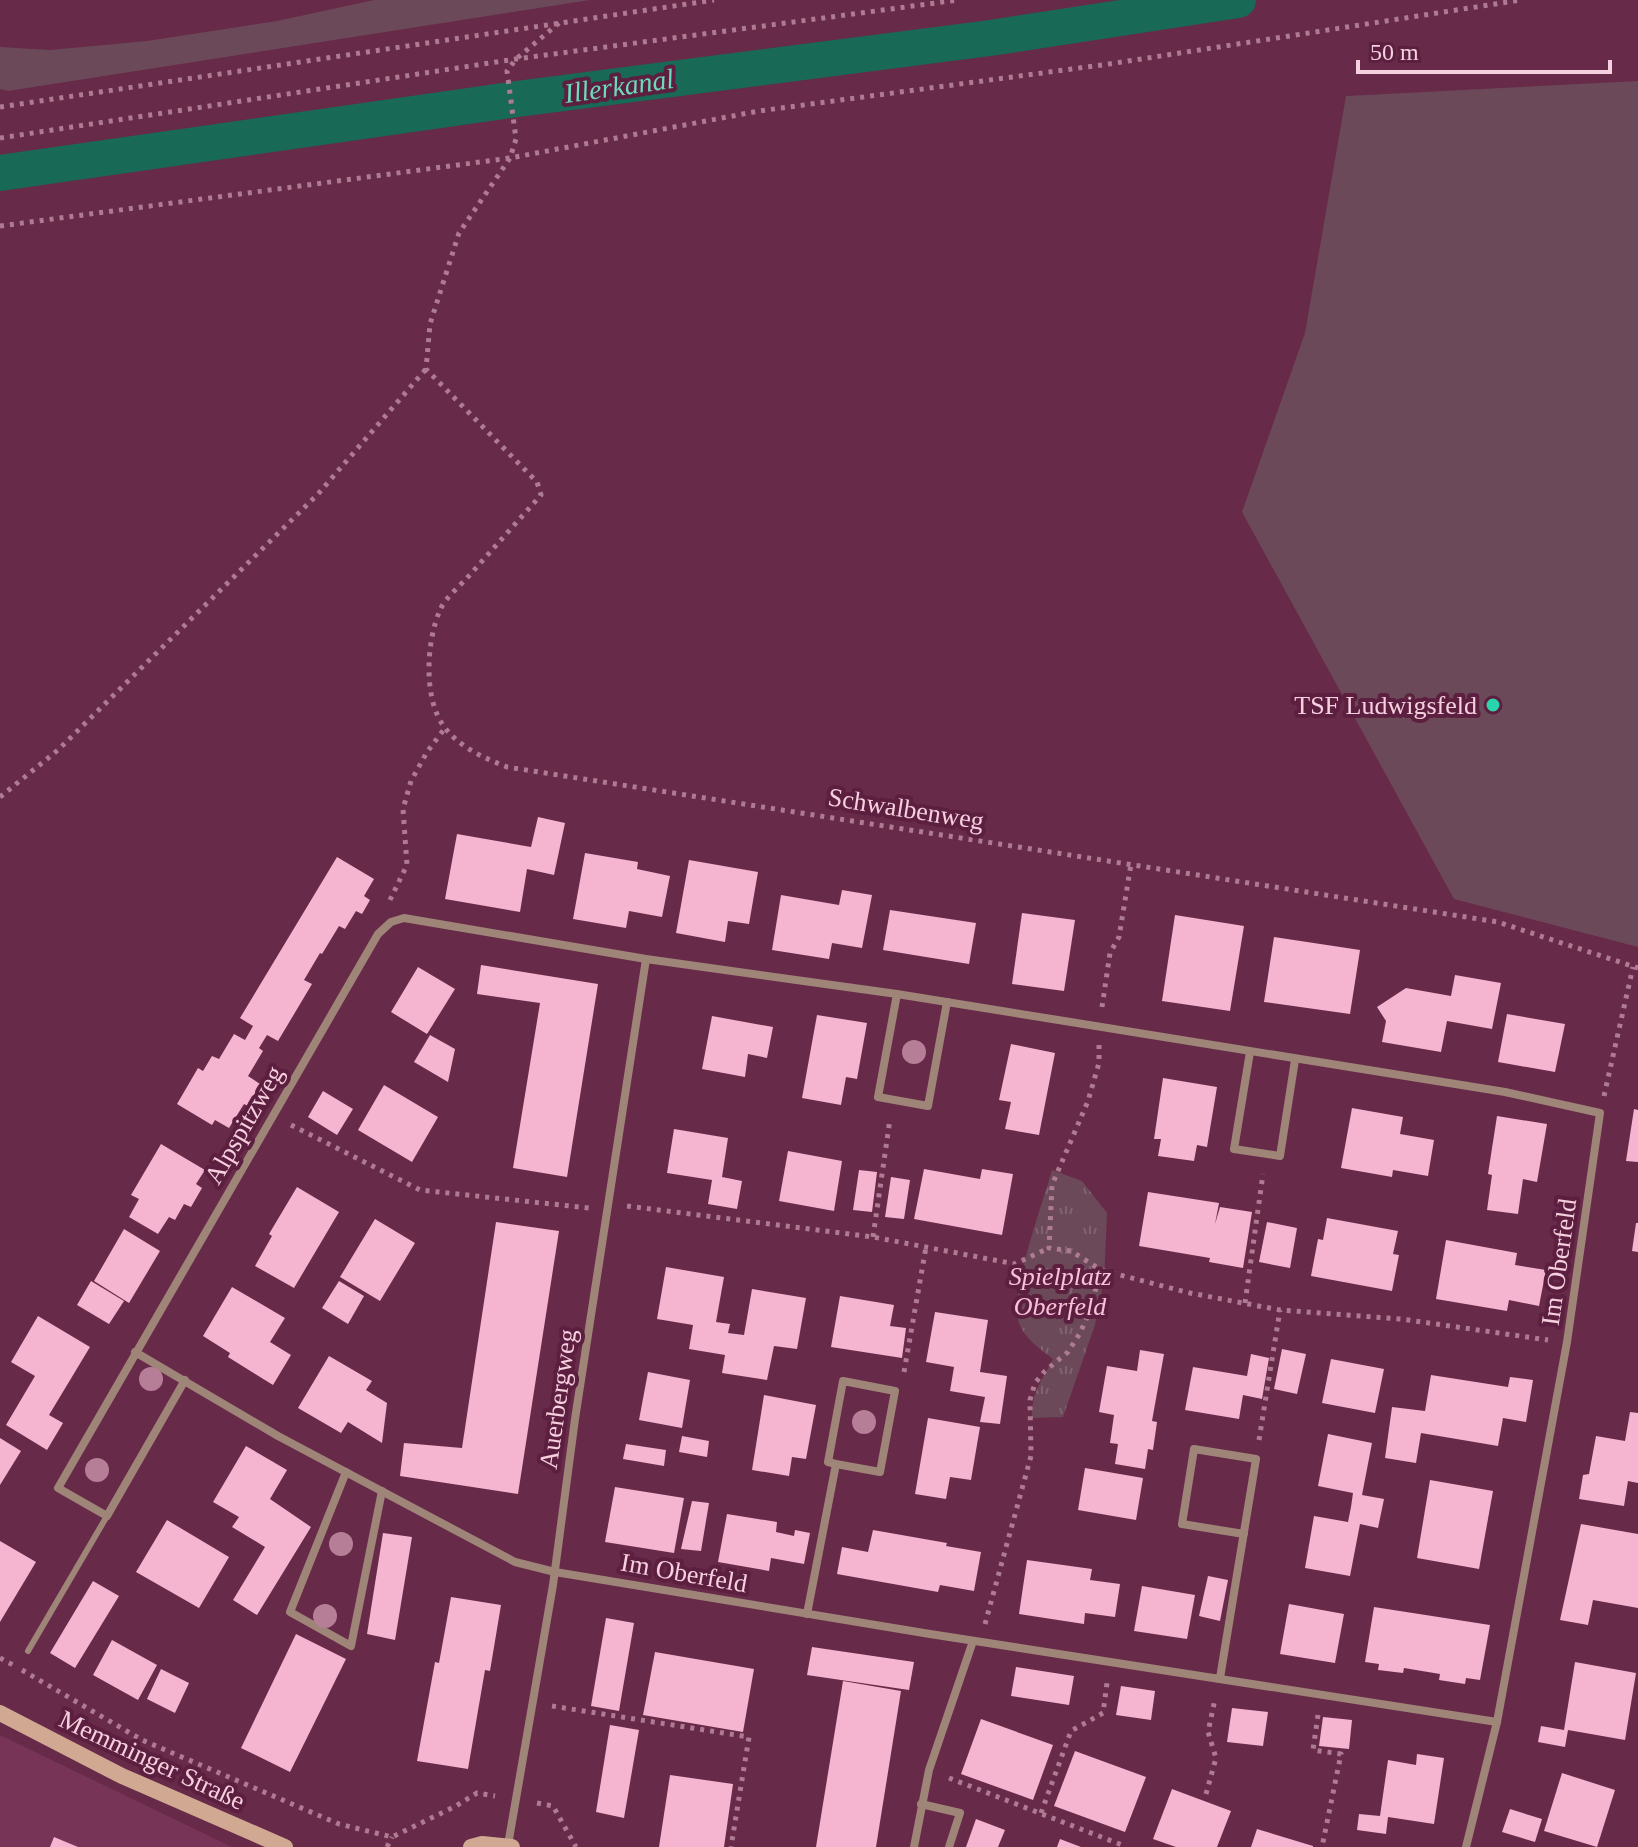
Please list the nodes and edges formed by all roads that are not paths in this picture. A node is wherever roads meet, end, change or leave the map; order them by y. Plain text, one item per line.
1 (646, 959) junction
2 (897, 994) junction
3 (947, 1002) junction
4 (1250, 1052) junction
5 (1295, 1060) junction
6 (135, 1352) junction
7 (185, 1380) junction
8 (836, 1464) junction
9 (346, 1472) junction
10 (382, 1491) junction
11 (107, 1516) junction
12 (1244, 1534) junction
13 (555, 1572) junction
14 (807, 1614) junction
15 (973, 1641) junction
16 (28, 1651) dead end
17 (1220, 1678) junction
18 (0, 1713) edge
19 (1497, 1722) junction
20 (921, 1804) junction
21 (510, 1846) edge
22 (285, 1847) edge
23 (471, 1847) edge
24 (914, 1847) edge
25 (949, 1847) edge
26 (1466, 1847) edge

1 - 2 street
1 - 6 street, Alpspitzweg
1 - 13 street, Auerbergweg
2 - 3 street
2 - 3 street
3 - 4 street
4 - 5 street
4 - 5 street
5 - 19 street, Im Oberfeld
6 - 7 street
6 - 11 street, Alpspitzweg
7 - 9 street
7 - 11 street
8 - 8 street
8 - 14 street
9 - 10 street
9 - 10 street
10 - 13 street
11 - 16 lane
12 - 12 street
12 - 17 street
13 - 14 street, Im Oberfeld
13 - 21 street, Auerbergweg
14 - 15 street, Im Oberfeld
15 - 17 street, Im Oberfeld
15 - 20 street
17 - 19 street, Im Oberfeld
18 - 22 main road, Memminger Straße
19 - 26 street, Im Oberfeld
20 - 24 street
20 - 25 street
21 - 23 main road

